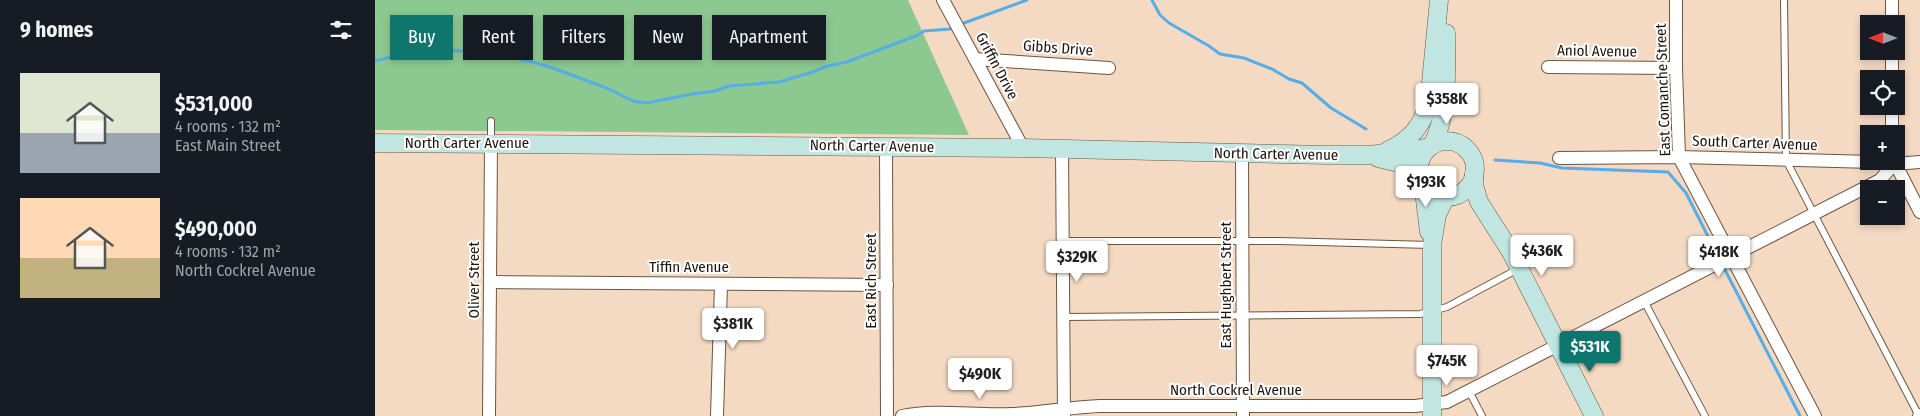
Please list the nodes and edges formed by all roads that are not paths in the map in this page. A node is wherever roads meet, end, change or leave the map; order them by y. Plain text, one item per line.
1 (943, 0) edge
2 (1439, 0) edge
3 (1446, 0) edge
4 (1676, 0) edge
5 (1784, 0) edge
6 (1892, 0) edge
7 (1892, 15) edge
8 (975, 59) junction
9 (1548, 67) dead end
10 (1109, 68) dead end
11 (1676, 68) junction
12 (1446, 84) junction
13 (491, 121) dead end
14 (375, 143) edge
15 (491, 143) junction
16 (1461, 144) junction
17 (886, 146) junction
18 (1431, 146) junction
19 (1023, 148) junction
20 (1062, 149) junction
21 (1242, 153) junction
22 (1376, 154) junction
23 (1679, 157) junction
24 (1559, 158) dead end
25 (1786, 160) junction
26 (1860, 162) edge
27 (1920, 162) edge
28 (1905, 163) edge
29 (1888, 170) edge
30 (1898, 170) edge
31 (1475, 173) junction
32 (1421, 179) junction
33 (1449, 196) junction
34 (1813, 212) junction
35 (1920, 212) edge
36 (1495, 228) junction
37 (1063, 241) junction
38 (1242, 241) junction
39 (1432, 245) junction
40 (1728, 257) junction
41 (1519, 268) junction
42 (491, 282) junction
43 (721, 284) junction
44 (887, 284) junction
45 (1644, 301) junction
46 (1432, 311) junction
47 (1243, 316) junction
48 (1063, 317) junction
49 (1558, 345) junction
50 (1469, 390) junction
51 (1432, 410) edge
52 (1243, 411) edge
53 (1301, 411) edge
54 (1373, 411) edge
55 (1064, 413) edge
56 (1702, 415) edge
57 (489, 416) edge
58 (717, 416) edge
59 (887, 416) edge
60 (902, 416) edge
61 (1482, 416) edge
62 (1594, 416) edge
63 (1815, 416) edge
64 (1919, 416) edge

1 - 8 street, Griffin Drive
2 - 22 street
3 - 12 street
4 - 11 street, East Comanche Street
5 - 25 lane
6 - 7 street
8 - 10 street, Gibbs Drive
8 - 19 street, Griffin Drive
9 - 11 street, Aniol Avenue
11 - 23 street, East Comanche Street
12 - 16 street
12 - 18 street
13 - 15 lane
14 - 15 street, North Carter Avenue
15 - 17 street, North Carter Avenue
15 - 42 street, Oliver Street
16 - 18 street
16 - 31 street
17 - 19 street, North Carter Avenue
17 - 44 street, East Rich Street
18 - 22 street, North Carter Avenue
18 - 32 street
19 - 20 street, North Carter Avenue
20 - 21 street, North Carter Avenue
20 - 37 street
21 - 22 street, North Carter Avenue
21 - 38 street, East Hughbert Street
22 - 32 street, North Carter Avenue
23 - 24 street, South Carter Avenue
23 - 25 street, South Carter Avenue
23 - 40 street, East Comanche Street
25 - 26 street, South Carter Avenue
25 - 34 lane
27 - 28 street, South Carter Avenue
29 - 34 street, North Cockrel Avenue
30 - 35 street
31 - 33 street
31 - 36 street
32 - 33 street
32 - 39 street
33 - 36 street
33 - 39 street
34 - 40 street, North Cockrel Avenue
34 - 64 lane
36 - 41 street
37 - 38 lane
37 - 48 street
38 - 39 lane
38 - 47 street, East Hughbert Street
39 - 46 street
40 - 45 street, North Cockrel Avenue
40 - 63 street, East Comanche Street
41 - 46 lane
41 - 49 street
42 - 43 street, Tiffin Avenue
42 - 57 street, Oliver Street
43 - 44 street, Tiffin Avenue
43 - 58 street
44 - 59 street, East Rich Street
45 - 49 street, North Cockrel Avenue
45 - 56 lane
46 - 47 lane
46 - 51 street
47 - 48 lane
47 - 52 street, East Hughbert Street
48 - 55 street
49 - 50 street, North Cockrel Avenue
49 - 62 street
50 - 51 street, North Cockrel Avenue
50 - 61 lane
51 - 54 street, North Cockrel Avenue
52 - 53 street, North Cockrel Avenue
52 - 55 street, North Cockrel Avenue
53 - 54 street, North Cockrel Avenue
55 - 60 street, North Cockrel Avenue

